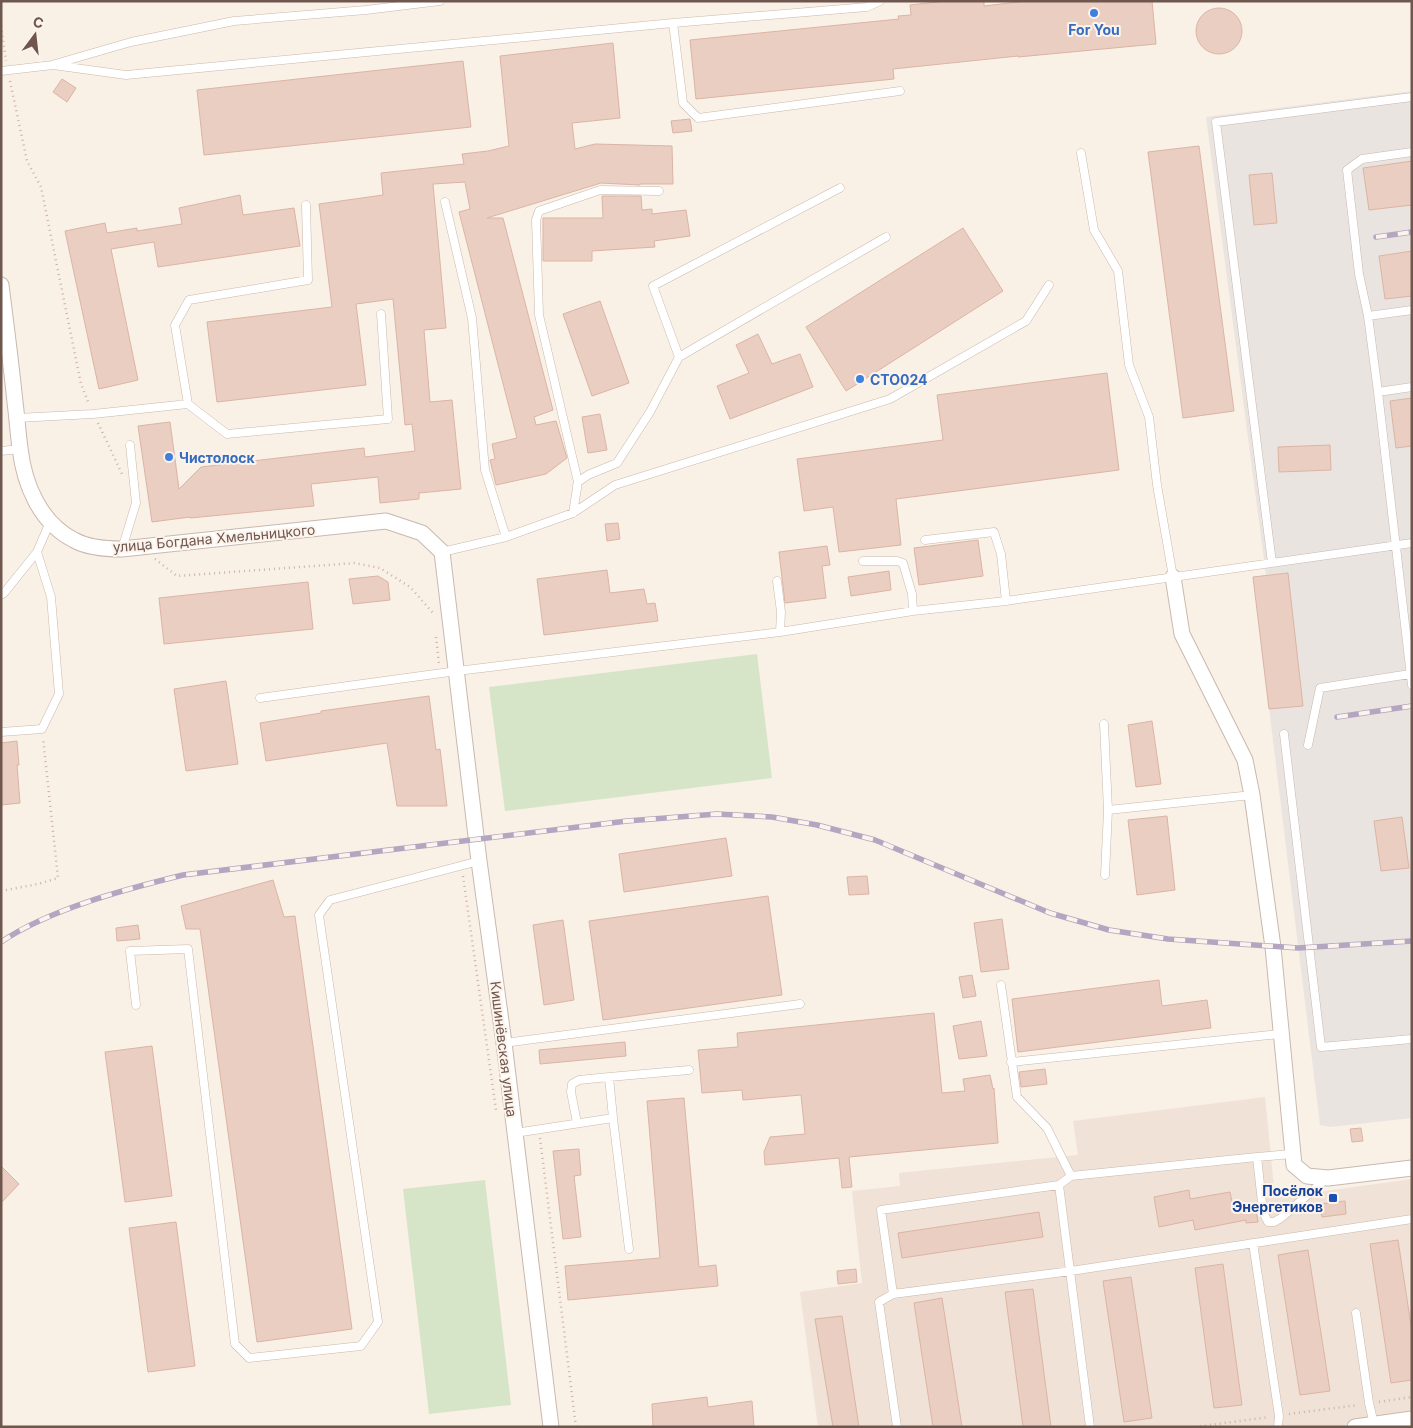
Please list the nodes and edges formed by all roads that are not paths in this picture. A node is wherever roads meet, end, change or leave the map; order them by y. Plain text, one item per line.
1 (440, 1) edge
2 (880, 1) edge
3 (673, 23) junction
4 (52, 65) junction
5 (1, 71) edge
6 (900, 91) dead end
7 (1412, 97) edge
8 (1412, 152) edge
9 (1081, 153) dead end
10 (840, 188) dead end
11 (659, 191) dead end
12 (445, 202) dead end
13 (306, 205) dead end
14 (886, 237) dead end
15 (1, 284) edge
16 (1049, 286) dead end
17 (1412, 310) edge
18 (381, 314) dead end
19 (1368, 316) junction
20 (679, 357) junction
21 (1412, 387) edge
22 (1378, 392) junction
23 (188, 404) junction
24 (17, 418) junction
25 (130, 445) dead end
26 (20, 449) junction
27 (1, 451) edge
28 (578, 482) junction
29 (573, 513) junction
30 (50, 522) junction
31 (506, 537) junction
32 (925, 540) dead end
33 (1412, 543) edge
34 (1396, 545) junction
35 (122, 550) junction
36 (37, 552) junction
37 (442, 552) junction
38 (864, 561) dead end
39 (1272, 563) junction
40 (1173, 577) junction
41 (777, 581) dead end
42 (1, 594) edge
43 (1006, 600) junction
44 (913, 611) junction
45 (1408, 623) edge
46 (780, 632) junction
47 (457, 671) junction
48 (1410, 674) junction
49 (1412, 685) edge
50 (260, 698) dead end
51 (1104, 724) dead end
52 (1, 732) edge
53 (1284, 734) dead end
54 (1308, 745) dead end
55 (1252, 795) junction
56 (1108, 810) junction
57 (478, 861) junction
58 (1105, 875) dead end
59 (1001, 985) dead end
60 (800, 1004) dead end
61 (136, 1005) dead end
62 (1280, 1034) junction
63 (1412, 1039) edge
64 (504, 1043) junction
65 (1011, 1062) junction
66 (690, 1070) dead end
67 (609, 1077) junction
68 (614, 1118) junction
69 (577, 1124) junction
70 (515, 1133) junction
71 (1292, 1154) junction
72 (1257, 1157) junction
73 (1412, 1168) edge
74 (1071, 1176) junction
75 (1328, 1178) junction
76 (1059, 1185) junction
77 (1412, 1220) edge
78 (1252, 1243) junction
79 (629, 1249) dead end
80 (1070, 1271) junction
81 (893, 1294) junction
82 (1356, 1312) dead end
83 (1412, 1419) edge
84 (1375, 1426) edge
85 (551, 1427) edge
86 (897, 1427) edge
87 (1090, 1427) edge
88 (1278, 1427) edge
89 (1355, 1427) edge

1 - 4 lane
2 - 3 lane
3 - 4 lane
3 - 6 lane
4 - 5 lane
7 - 39 lane
8 - 19 lane
9 - 40 lane
10 - 20 lane
11 - 28 lane
12 - 31 lane
13 - 23 lane
14 - 20 lane
15 - 24 street, улица Богдана Хмельницкого
16 - 29 lane
17 - 19 lane
18 - 23 lane
19 - 22 lane
20 - 28 lane
21 - 22 lane
22 - 34 lane
23 - 24 lane
24 - 26 street, улица Богдана Хмельницкого
25 - 35 lane
26 - 27 lane
26 - 30 street, улица Богдана Хмельницкого
28 - 29 lane
29 - 31 lane
30 - 35 street, улица Богдана Хмельницкого
30 - 36 lane
31 - 37 lane
32 - 43 lane
33 - 34 lane
34 - 39 lane
34 - 45 lane
35 - 37 street, улица Богдана Хмельницкого
36 - 42 lane
36 - 52 lane
37 - 47 street
38 - 44 lane
39 - 40 lane
40 - 43 lane
40 - 55 street
41 - 46 lane
43 - 44 lane
44 - 46 lane
45 - 48 lane
46 - 47 lane
47 - 50 lane
47 - 57 street, Кишинёвская улица
48 - 49 lane
48 - 54 lane
51 - 56 lane
53 - 63 lane
55 - 56 lane
55 - 62 street
56 - 58 lane
57 - 61 lane
57 - 64 street, Кишинёвская улица
59 - 65 lane
60 - 64 lane
62 - 65 lane
62 - 71 street
64 - 70 street, Кишинёвская улица
65 - 74 lane
66 - 67 lane
67 - 68 lane
67 - 69 lane
68 - 69 lane
68 - 79 lane
69 - 70 lane
70 - 85 street, Кишинёвская улица
71 - 72 lane
71 - 75 street
72 - 74 lane
72 - 75 lane
73 - 75 street
74 - 76 lane
76 - 80 lane
76 - 81 lane
77 - 78 lane
78 - 80 lane
78 - 88 lane
80 - 81 lane
80 - 87 lane
81 - 86 lane
82 - 84 lane
83 - 84 street
84 - 89 street

